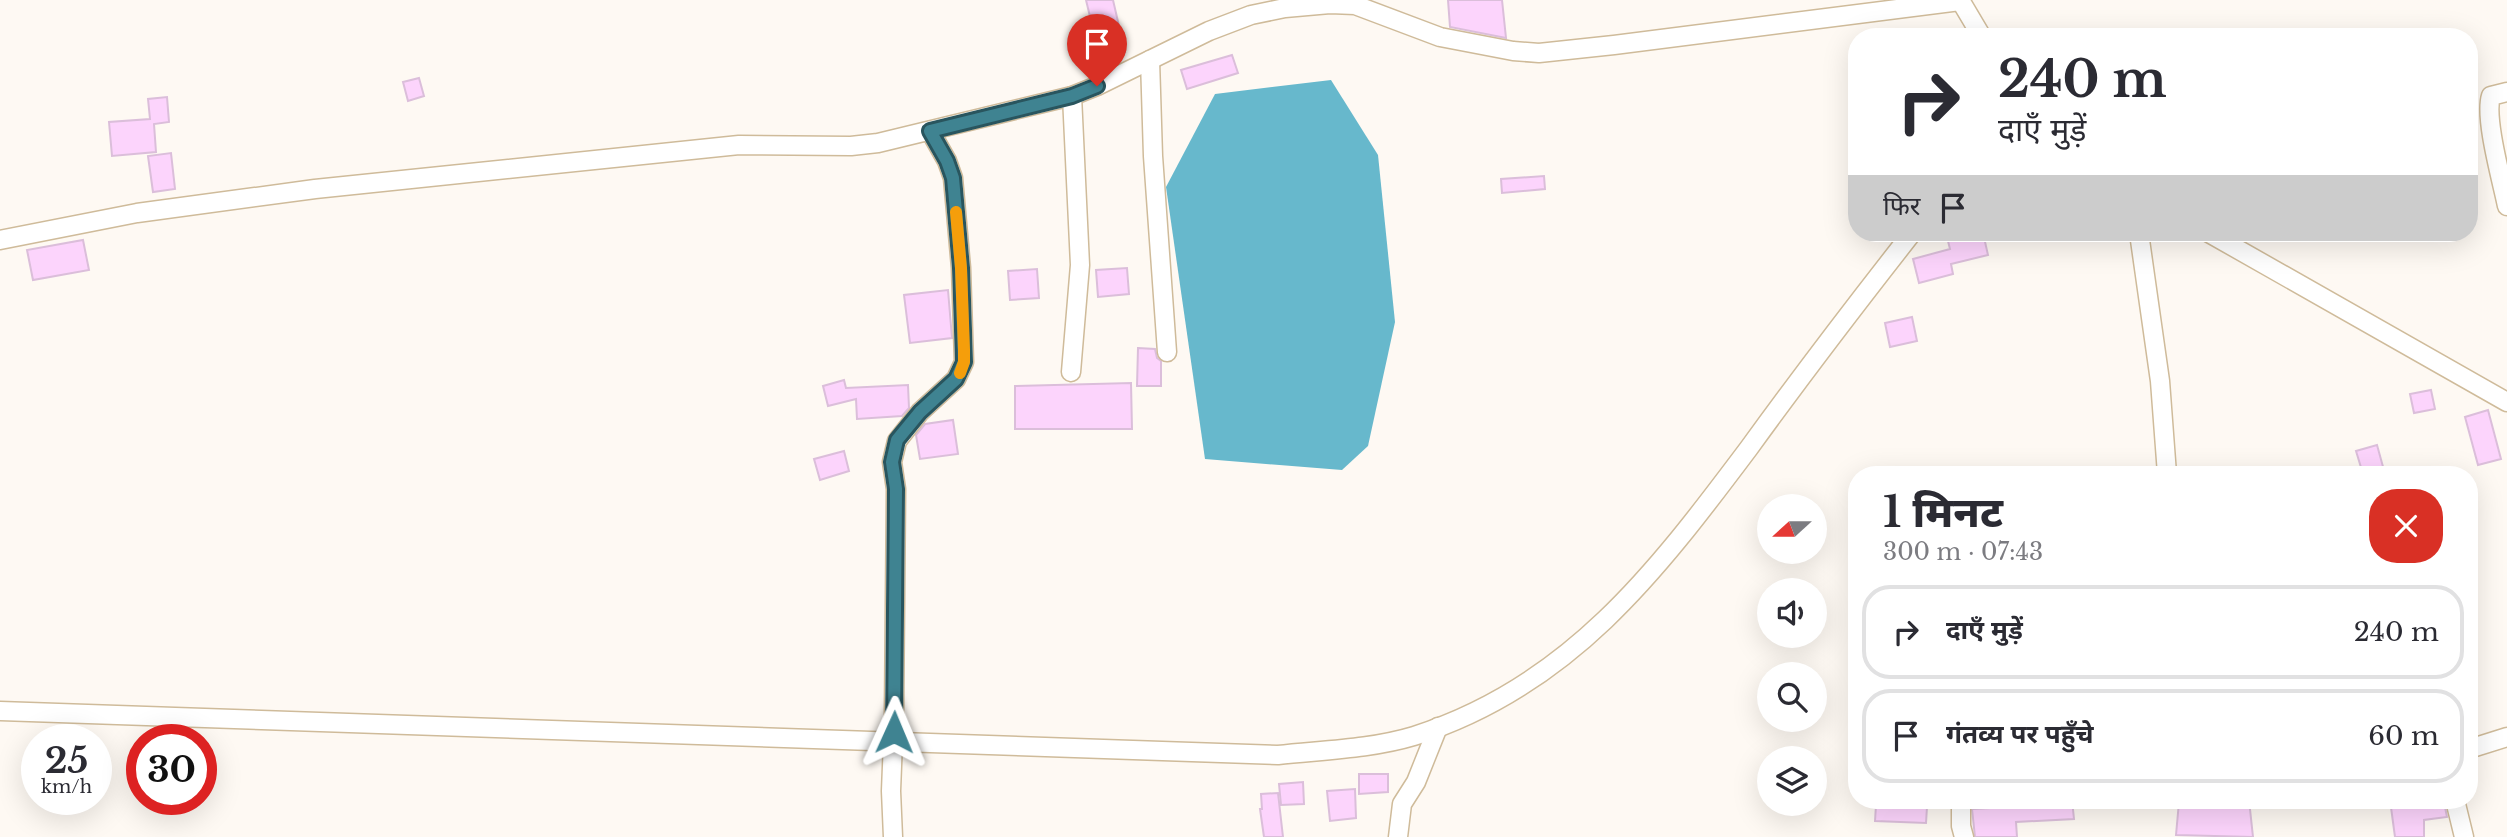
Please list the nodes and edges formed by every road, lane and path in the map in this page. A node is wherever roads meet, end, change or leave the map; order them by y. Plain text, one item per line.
1 (1960, 0) edge
2 (1285, 4) edge
3 (1977, 28) edge
4 (1150, 60) junction
5 (2507, 92) edge
6 (1072, 96) junction
7 (930, 131) junction
8 (2507, 206) edge
9 (0, 240) edge
10 (1905, 242) edge
11 (2140, 242) edge
12 (2225, 242) edge
13 (1167, 352) dead end
14 (1071, 372) dead end
15 (2507, 402) edge
16 (2165, 466) edge
17 (0, 711) edge
18 (1438, 727) junction
19 (894, 730) junction
20 (2507, 737) edge
21 (2478, 746) edge
22 (1961, 809) edge
23 (2457, 809) edge
24 (893, 837) edge
25 (1398, 837) edge
26 (1964, 837) edge
27 (2464, 837) edge

1 - 2 street
1 - 3 street
2 - 4 street
4 - 6 street
4 - 13 street
5 - 8 street
6 - 7 street
6 - 14 street
7 - 9 street
7 - 19 street
10 - 18 street
11 - 16 street
12 - 15 street
17 - 19 street
18 - 19 street
18 - 25 street
19 - 24 street
20 - 21 street
22 - 26 street
23 - 27 street

